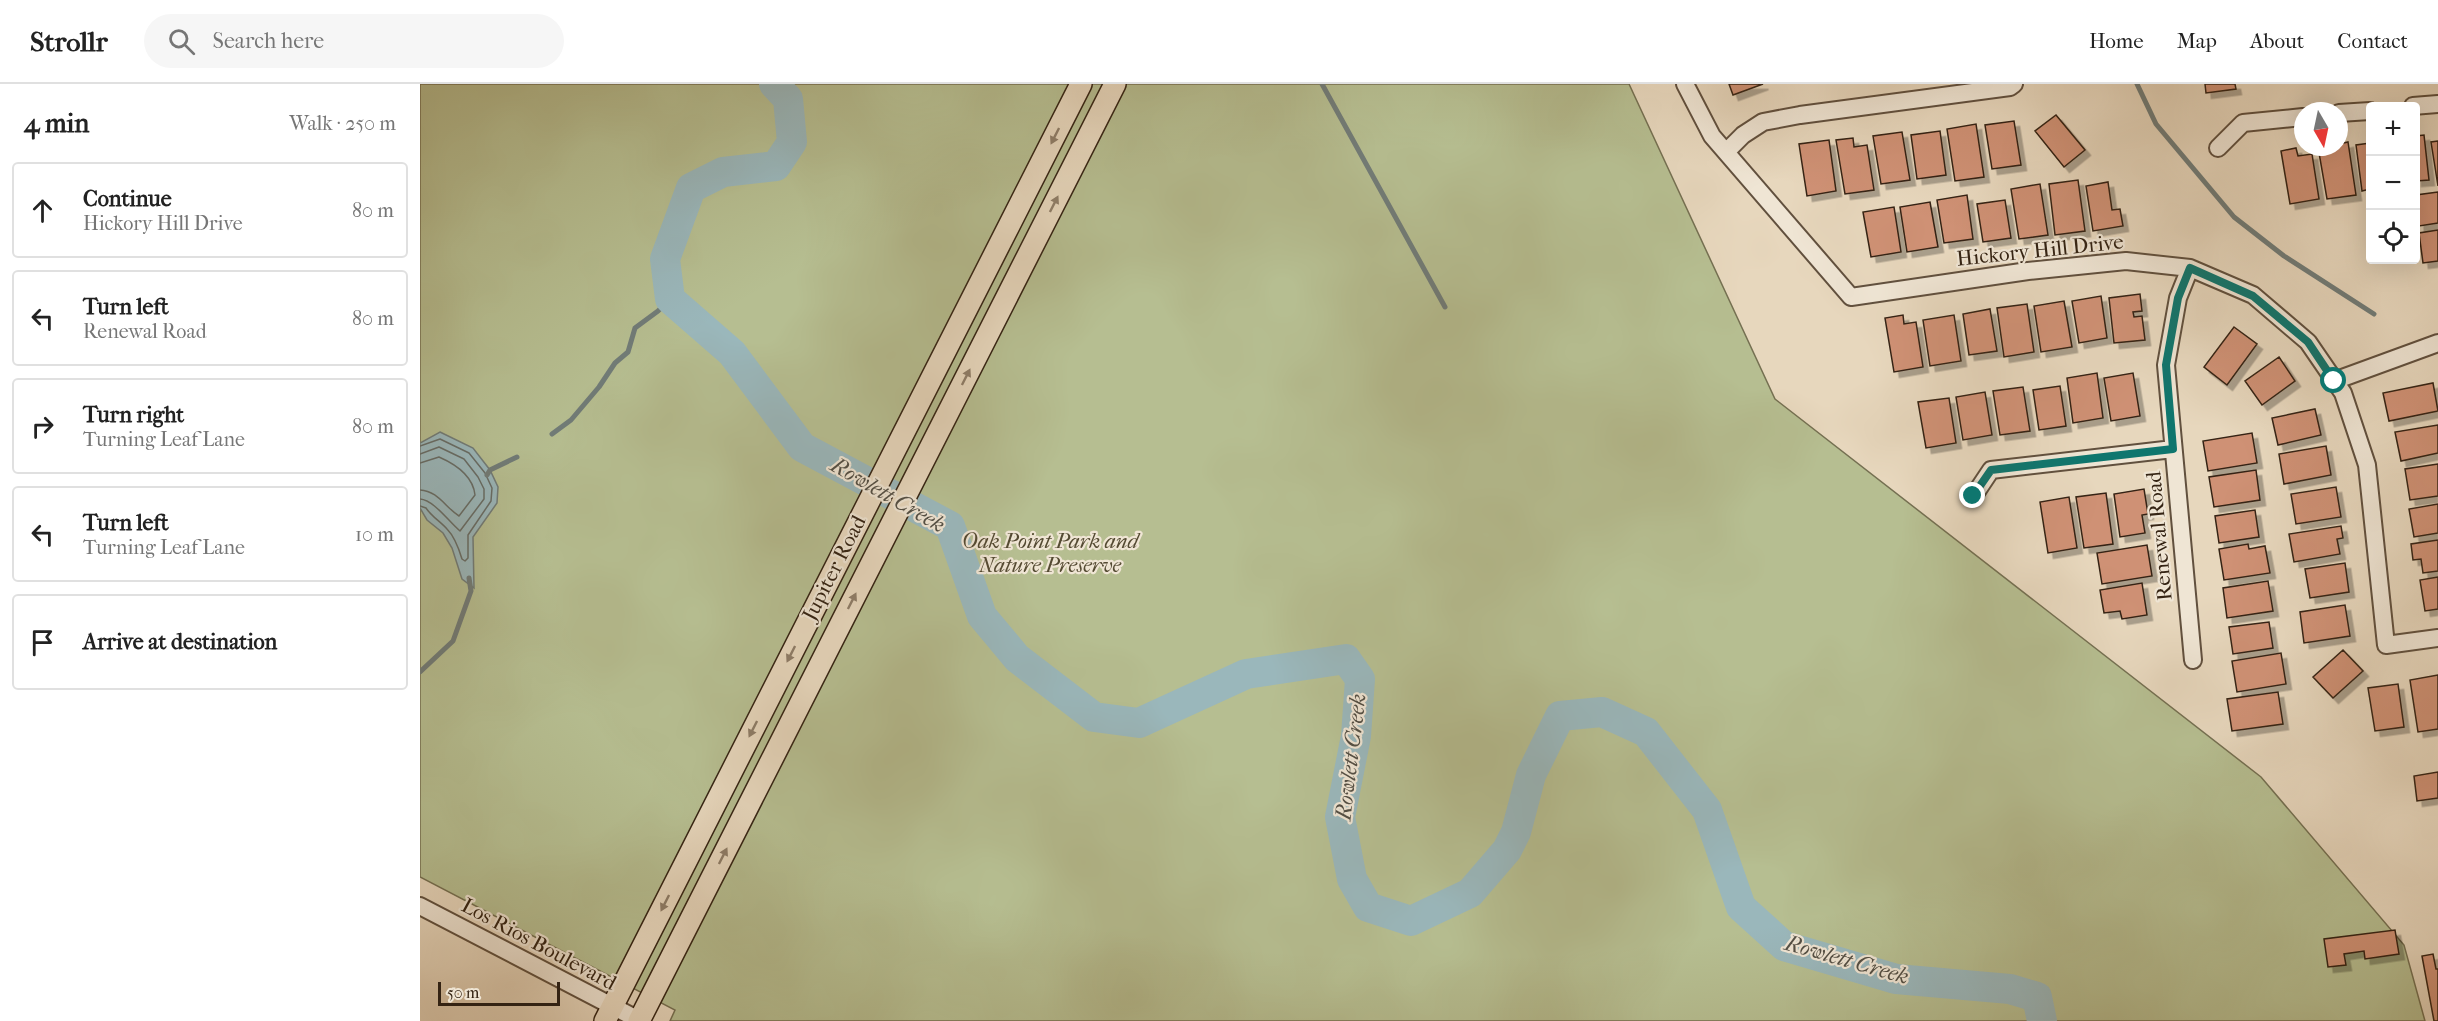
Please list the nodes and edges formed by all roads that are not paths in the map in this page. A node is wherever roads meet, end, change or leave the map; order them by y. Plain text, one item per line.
1 (1081, 84) edge
2 (1115, 84) edge
3 (1685, 84) edge
4 (2014, 84) edge
5 (2438, 104) edge
6 (2420, 105) edge
7 (2366, 111) edge
8 (2348, 113) edge
9 (2294, 118) edge
10 (2218, 148) dead end
11 (1726, 152) junction
12 (2190, 268) junction
13 (2438, 344) edge
14 (2334, 381) junction
15 (2173, 449) junction
16 (1973, 496) dead end
17 (2438, 638) edge
18 (2193, 660) dead end
19 (420, 906) edge
20 (608, 1014) edge
21 (639, 1021) edge

1 -> 20 main road, Jupiter Road
21 -> 2 main road, Jupiter Road
3 - 11 street, Hickory Hill Drive
4 - 11 street
5 - 6 street
7 - 8 street
9 - 10 street
11 - 12 street, Hickory Hill Drive
12 - 14 street, Hickory Hill Drive
12 - 15 street, Renewal Road
13 - 14 street
14 - 17 street, Hickory Hill Drive
15 - 16 street
15 - 18 street, Renewal Road
19 - 20 street, Los Rios Boulevard
20 - 21 street, Los Rios Boulevard

